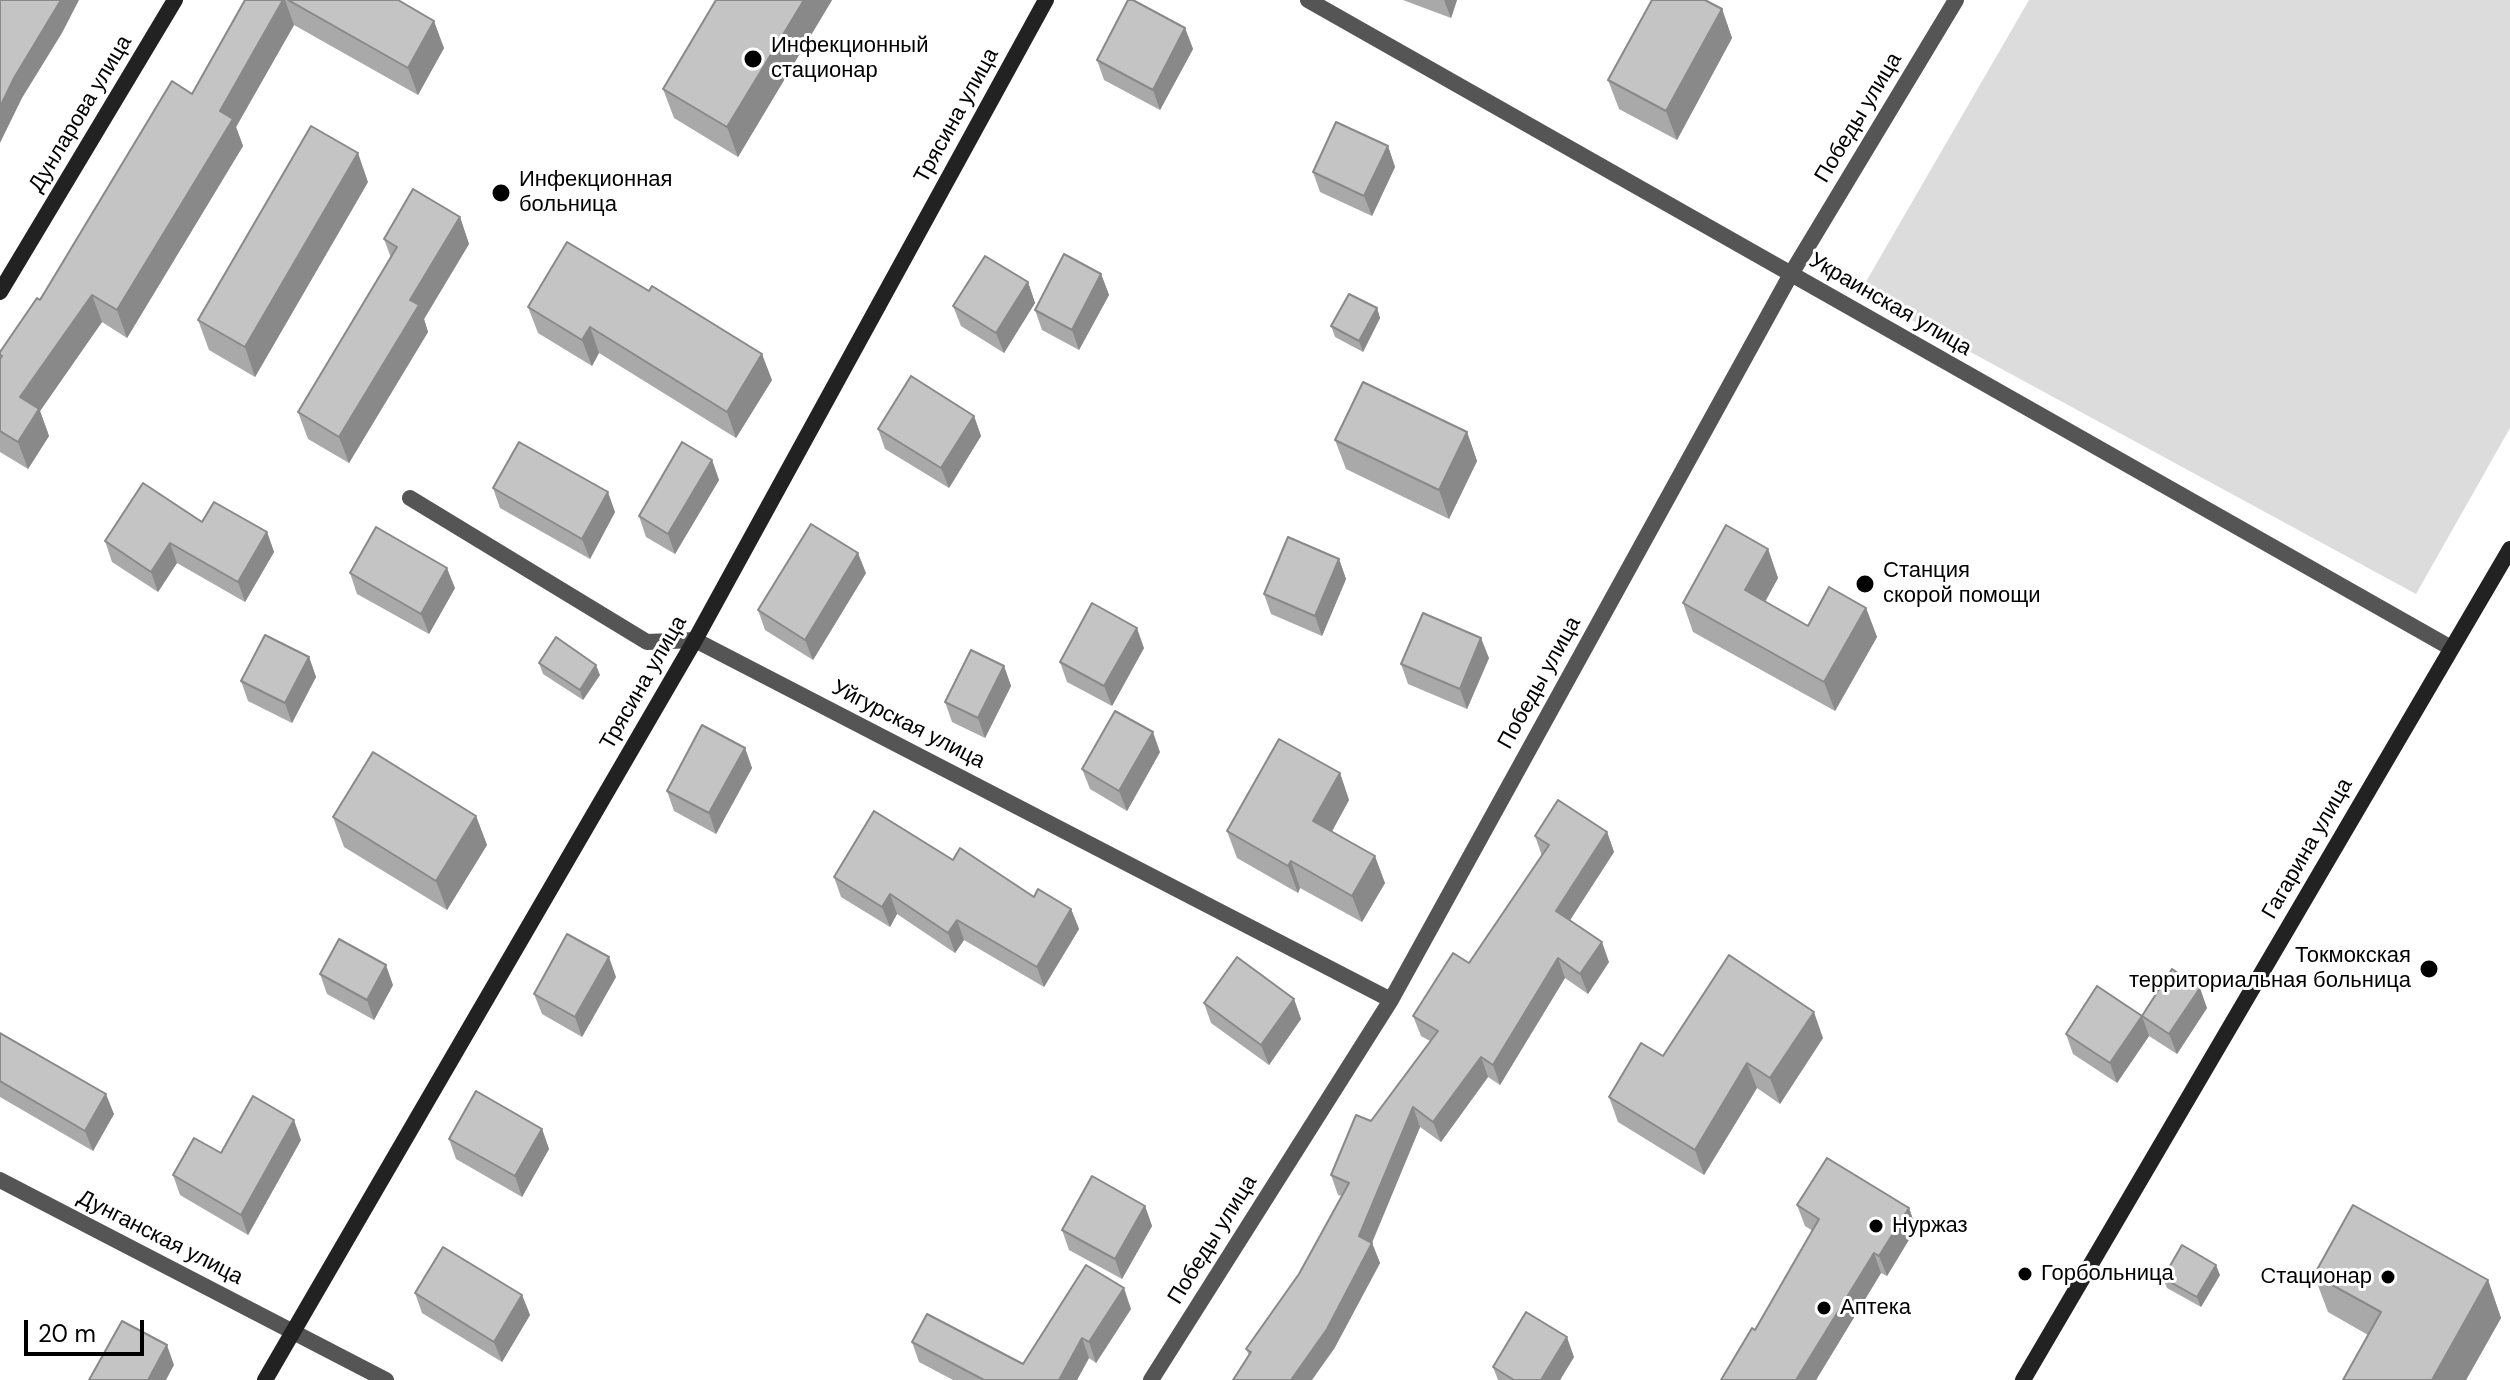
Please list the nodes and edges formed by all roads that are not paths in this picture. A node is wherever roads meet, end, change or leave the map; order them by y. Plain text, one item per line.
1 (175, 0) edge
2 (1046, 0) edge
3 (1308, 0) edge
4 (1956, 0) edge
5 (1791, 274) junction
6 (0, 292) edge
7 (410, 498) dead end
8 (2510, 549) edge
9 (695, 640) junction
10 (2451, 648) junction
11 (1391, 1000) junction
12 (0, 1180) edge
13 (292, 1332) junction
14 (265, 1380) edge
15 (386, 1380) edge
16 (1151, 1380) edge
17 (2023, 1380) edge

1 - 6 street, Дунларова улица
2 - 9 street, Трясина улица
3 - 5 street, Украинская улица
4 - 5 street, Победы улица
5 - 10 street, Украинская улица
5 - 11 street, Победы улица
7 - 9 street, Уйгурская улица
8 - 10 street, Гагарина улица
9 - 11 street, Уйгурская улица
9 - 13 street, Трясина улица
10 - 17 street, Гагарина улица
11 - 16 street, Победы улица
12 - 13 street, Дунганская улица
13 - 14 street, Трясина улица
13 - 15 street, Дунганская улица

